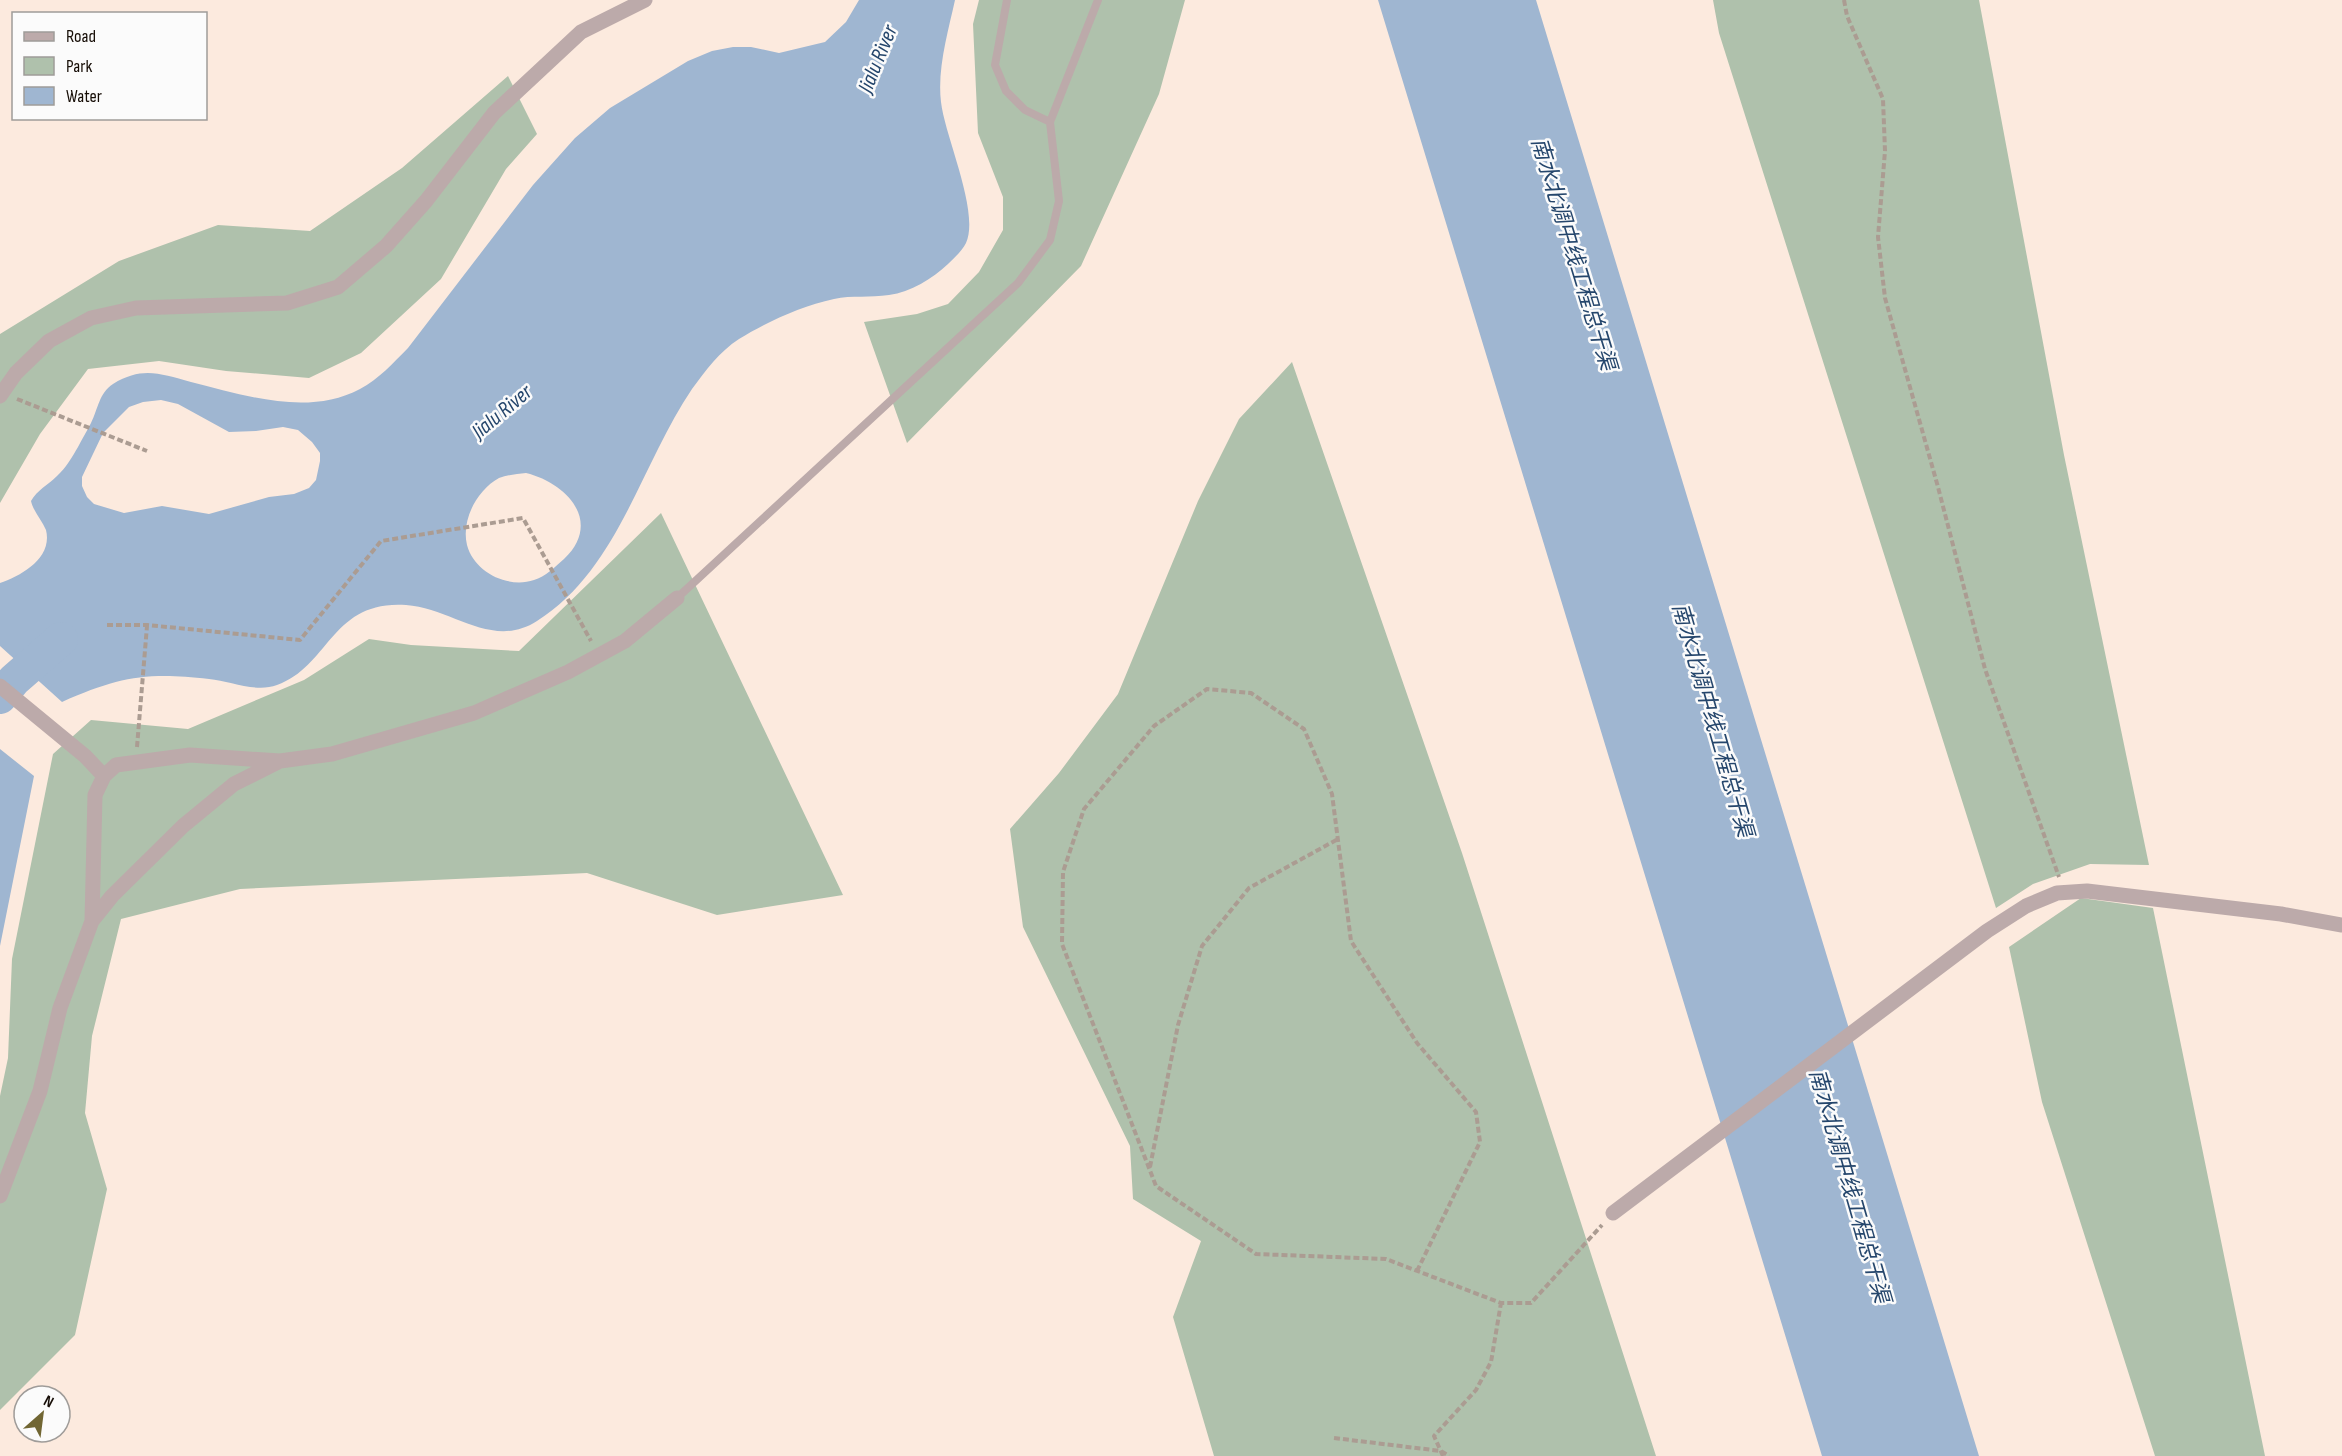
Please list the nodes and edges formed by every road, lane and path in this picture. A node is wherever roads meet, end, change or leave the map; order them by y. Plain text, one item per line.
1 (645, 0) edge
2 (1007, 0) edge
3 (1098, 0) edge
4 (1844, 0) edge
5 (1050, 122) junction
6 (1, 394) edge
7 (147, 451) dead end
8 (676, 597) joint
9 (107, 625) dead end
10 (147, 626) junction
11 (599, 655) junction
12 (0, 686) edge
13 (280, 761) junction
14 (136, 763) junction
15 (104, 776) junction
16 (1338, 839) junction
17 (2064, 892) junction
18 (92, 921) junction
19 (2342, 925) edge
20 (1149, 1168) junction
21 (0, 1196) edge
22 (1613, 1213) joint
23 (1417, 1271) junction
24 (1502, 1303) junction
25 (1334, 1438) dead end
26 (1442, 1454) edge
27 (1449, 1456) edge

1 - 6 street
2 - 5 lane
3 - 5 lane
4 - 17 path
5 - 8 lane
6 - 7 path
8 - 11 street
9 - 10 path
10 - 11 path
10 - 14 path
11 - 13 street
12 - 15 street
13 - 14 street
13 - 18 street
14 - 15 street
15 - 18 street
16 - 20 path
16 - 20 path
16 - 23 path
17 - 19 street
17 - 22 street
18 - 21 street
20 - 23 path
22 - 24 path
23 - 24 path
24 - 26 path
25 - 26 path
26 - 27 path

